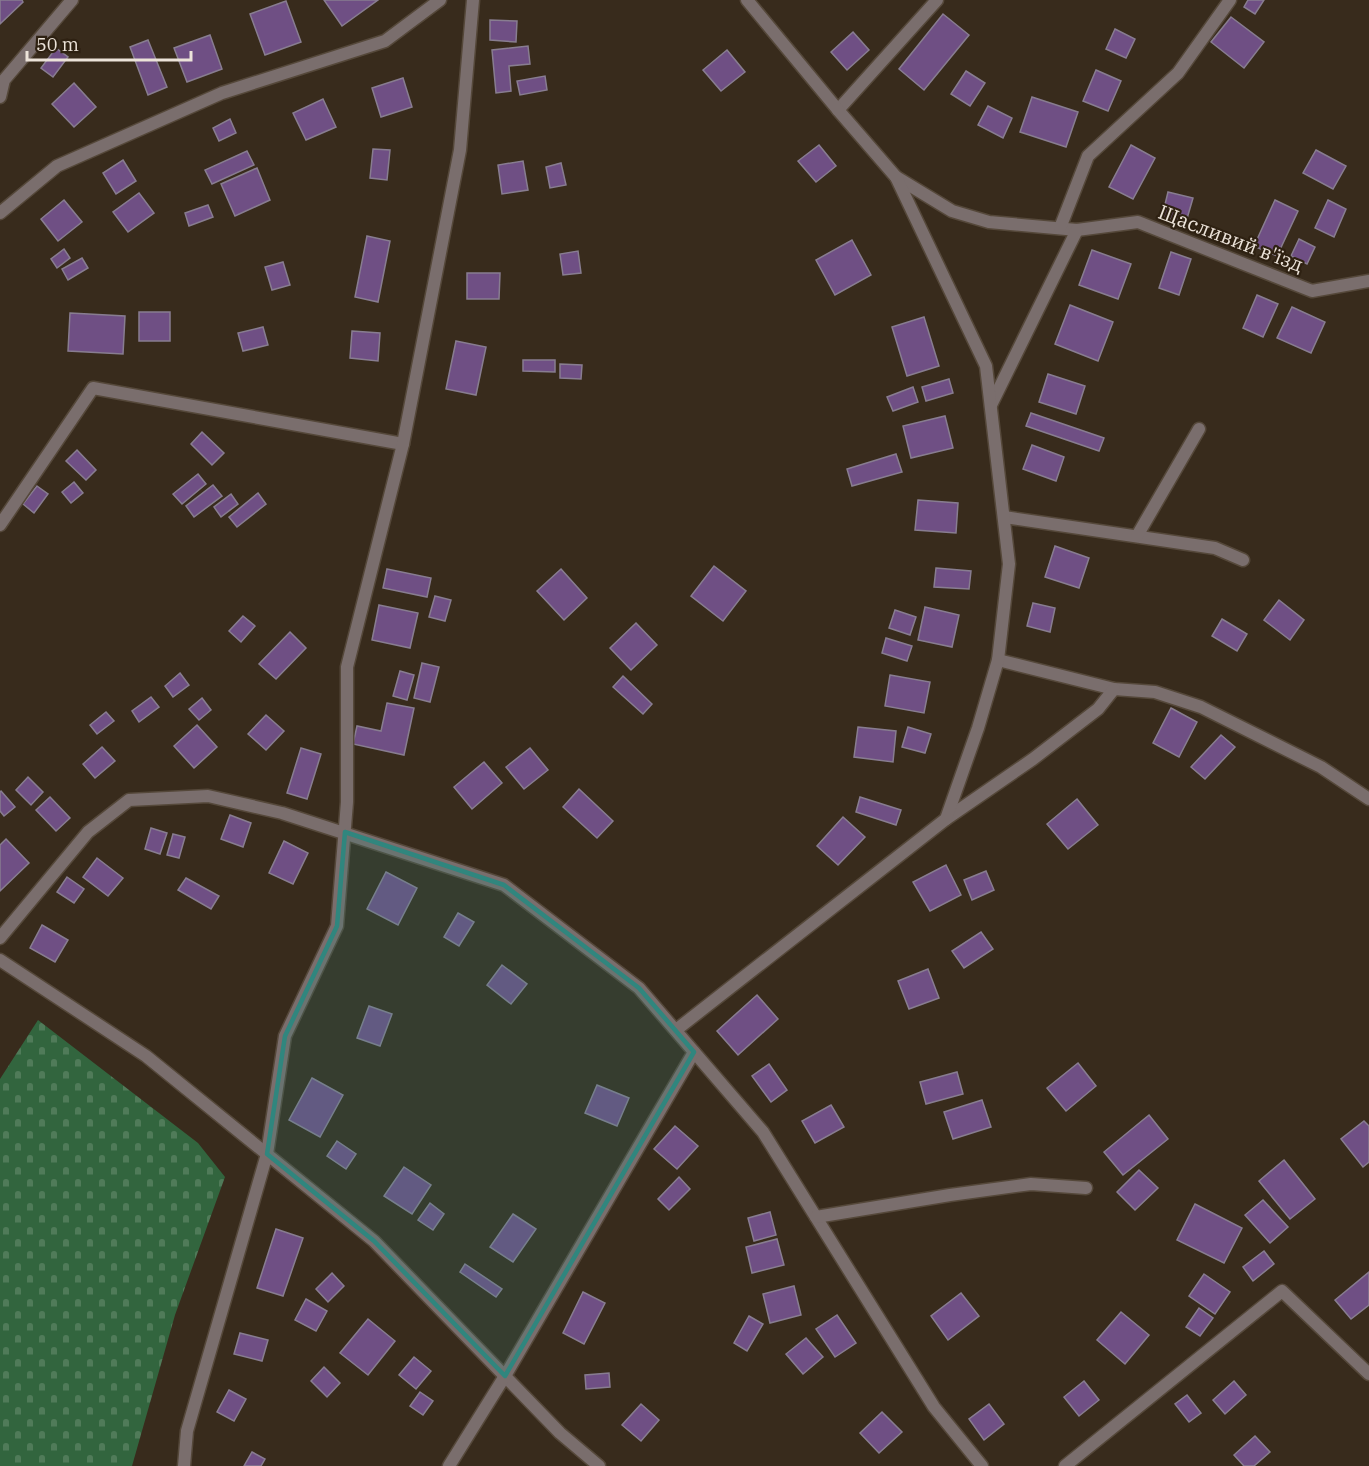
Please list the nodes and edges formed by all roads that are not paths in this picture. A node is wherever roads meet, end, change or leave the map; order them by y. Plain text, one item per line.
1 (72, 0) edge
2 (440, 0) edge
3 (473, 0) edge
4 (747, 0) edge
5 (937, 0) edge
6 (1230, 0) edge
7 (2, 77) edge
8 (0, 97) edge
9 (838, 110) junction
10 (896, 177) junction
11 (0, 213) edge
12 (1060, 228) junction
13 (1077, 230) junction
14 (1369, 281) edge
15 (991, 406) junction
16 (1199, 429) dead end
17 (403, 444) junction
18 (1004, 516) junction
19 (0, 525) edge
20 (1137, 536) junction
21 (1243, 560) dead end
22 (998, 660) junction
23 (1114, 689) junction
24 (1369, 799) edge
25 (946, 819) junction
26 (345, 832) junction
27 (0, 938) edge
28 (0, 960) edge
29 (676, 1030) junction
30 (694, 1052) junction
31 (267, 1154) junction
32 (1086, 1188) dead end
33 (816, 1217) junction
34 (1369, 1374) edge
35 (505, 1376) junction
36 (184, 1466) edge
37 (449, 1466) edge
38 (599, 1466) edge
39 (982, 1466) edge
40 (1065, 1466) edge

1 - 7 street
2 - 11 street
3 - 17 street
4 - 9 street
5 - 9 street
6 - 12 street
7 - 8 street
9 - 10 street
10 - 12 street, Щасливий в'їзд
10 - 15 street
12 - 13 street, Щасливий в'їзд
13 - 14 street, Щасливий в'їзд
13 - 15 street
15 - 18 street
16 - 20 street
17 - 19 street
17 - 26 street
18 - 20 street
18 - 22 street
20 - 21 street
22 - 23 street
22 - 25 street
23 - 24 street
23 - 25 street
25 - 29 street
26 - 27 street
26 - 29 street
26 - 31 street
28 - 31 street
29 - 30 street
30 - 33 street
30 - 35 street
31 - 35 street
31 - 36 street
32 - 33 street
33 - 39 street
34 - 40 street
35 - 37 street
35 - 38 street

